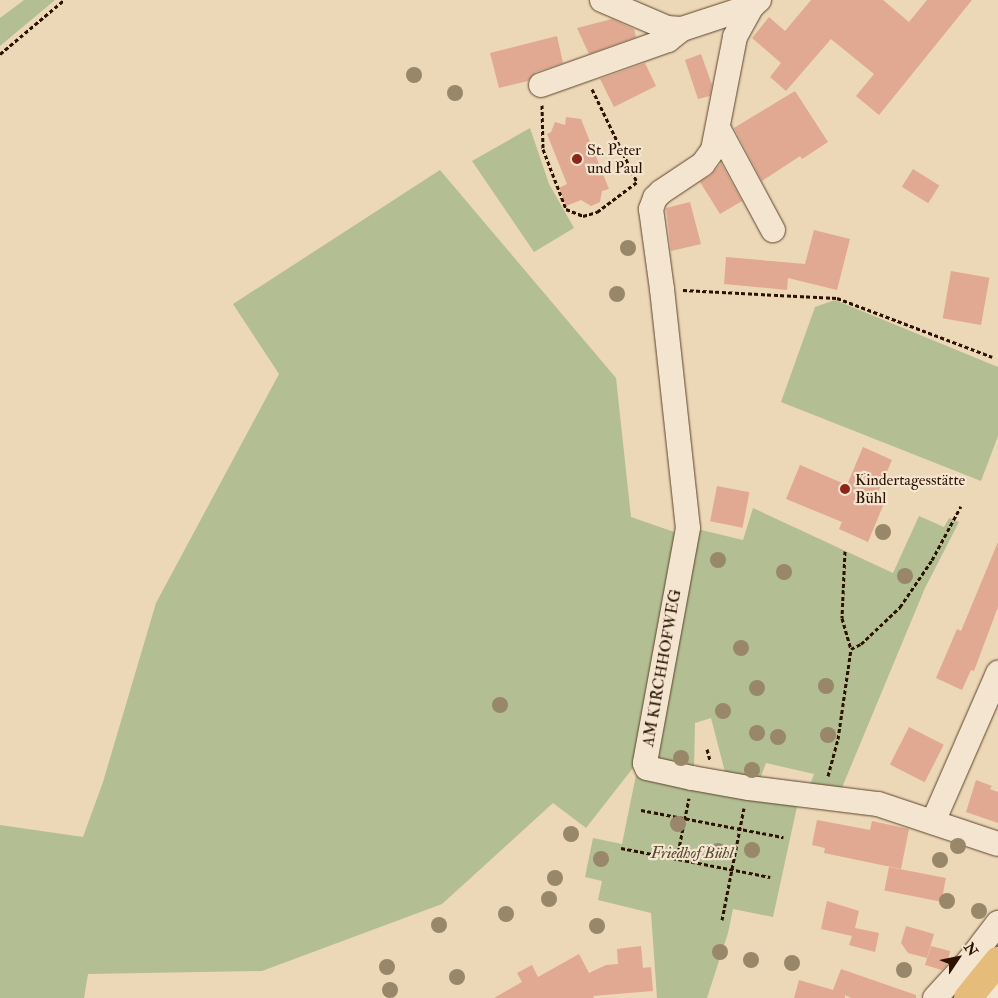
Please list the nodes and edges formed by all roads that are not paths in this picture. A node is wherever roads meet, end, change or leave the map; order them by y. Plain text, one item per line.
1 (602, 0) edge
2 (755, 3) edge
3 (682, 29) junction
4 (542, 85) road end
5 (718, 128) junction
6 (773, 230) dead end
7 (998, 672) edge
8 (933, 822) junction
9 (998, 844) edge
10 (998, 923) edge
11 (998, 961) edge
12 (935, 998) edge
13 (968, 998) edge

1 - 3 street
2 - 3 street
2 - 5 street
3 - 4 street
5 - 6 street
5 - 8 street, AM KIRCHHOFWEG
7 - 8 street
8 - 9 street, AM KIRCHHOFWEG
10 - 12 street
11 - 13 main road

